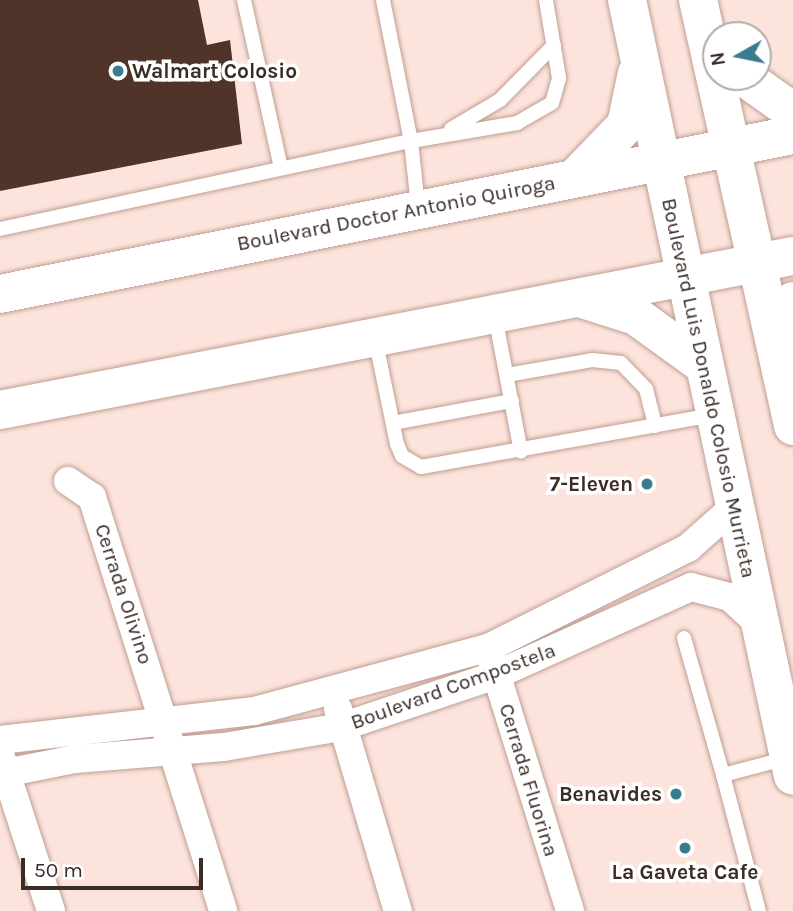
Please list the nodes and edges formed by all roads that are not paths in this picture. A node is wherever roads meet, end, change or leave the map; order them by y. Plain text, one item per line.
1 (244, 0) edge
2 (383, 0) edge
3 (546, 0) edge
4 (627, 0) edge
5 (698, 0) edge
6 (704, 21) edge
7 (554, 45) junction
8 (639, 54) junction
9 (721, 91) edge
10 (764, 91) edge
11 (793, 112) edge
12 (444, 134) junction
13 (793, 135) edge
14 (411, 141) junction
15 (732, 148) junction
16 (662, 160) junction
17 (281, 168) junction
18 (576, 177) junction
19 (418, 209) junction
20 (0, 229) edge
21 (775, 259) edge
22 (686, 277) junction
23 (0, 294) edge
24 (573, 297) junction
25 (793, 301) edge
26 (494, 311) junction
27 (374, 333) junction
28 (705, 366) junction
29 (781, 371) junction
30 (508, 376) junction
31 (512, 401) junction
32 (0, 410) edge
33 (714, 415) junction
34 (393, 423) junction
35 (655, 426) junction
36 (793, 426) edge
37 (521, 452) junction
38 (68, 481) dead end
39 (732, 509) junction
40 (597, 597) junction
41 (609, 624) junction
42 (759, 624) junction
43 (684, 638) dead end
44 (488, 648) junction
45 (496, 676) junction
46 (335, 693) junction
47 (166, 719) junction
48 (341, 727) junction
49 (0, 740) edge
50 (174, 750) junction
51 (2, 767) edge
52 (791, 767) edge
53 (723, 775) junction
54 (51, 911) edge
55 (222, 911) edge
56 (398, 911) edge
57 (570, 911) edge
58 (759, 911) edge

1 - 17 lane
2 - 14 lane
3 - 7 lane
4 - 8 main road, Boulevard Luis Donaldo Colosio Murrieta
5 - 6 main road
7 - 12 lane
7 - 12 lane
8 - 16 main road, Boulevard Luis Donaldo Colosio Murrieta
8 - 18 main road
9 - 15 main road
10 - 11 main road
12 - 14 lane
13 - 15 main road, Boulevard Doctor Antonio Quiroga
14 - 17 lane
14 - 19 lane
15 - 16 main road, Boulevard Doctor Antonio Quiroga
15 - 21 main road
16 - 18 main road, Boulevard Doctor Antonio Quiroga
16 - 22 main road, Boulevard Luis Donaldo Colosio Murrieta
17 - 20 lane
18 - 19 main road, Boulevard Doctor Antonio Quiroga
19 - 23 main road, Boulevard Doctor Antonio Quiroga
21 - 22 main road
21 - 29 main road
22 - 24 main road
22 - 28 main road, Boulevard Luis Donaldo Colosio Murrieta
24 - 26 main road
24 - 28 main road
25 - 29 main road
26 - 27 main road
26 - 30 lane
27 - 32 main road
27 - 34 lane
28 - 33 main road, Boulevard Luis Donaldo Colosio Murrieta
29 - 36 main road
30 - 31 lane
30 - 35 lane
31 - 34 lane
31 - 37 lane
33 - 35 lane
33 - 39 main road, Boulevard Luis Donaldo Colosio Murrieta
34 - 37 lane
35 - 37 lane
38 - 47 street, Cerrada Olivino
39 - 40 street, Boulevard Compostela
39 - 42 main road, Boulevard Luis Donaldo Colosio Murrieta
40 - 41 street
40 - 44 street, Boulevard Compostela
41 - 42 street, Boulevard Compostela
41 - 45 street, Boulevard Compostela
42 - 52 main road, Boulevard Luis Donaldo Colosio Murrieta
43 - 53 lane
44 - 45 street, Cerrada Fluorina
44 - 46 street, Boulevard Compostela
45 - 48 street, Boulevard Compostela
45 - 57 street, Cerrada Fluorina
46 - 47 street, Boulevard Compostela
46 - 48 street
47 - 49 street, Boulevard Compostela
47 - 50 street, Cerrada Olivino
48 - 50 street, Boulevard Compostela
48 - 56 street
50 - 51 street, Boulevard Compostela
50 - 55 street, Cerrada Olivino
51 - 54 street
52 - 53 lane
53 - 58 lane

